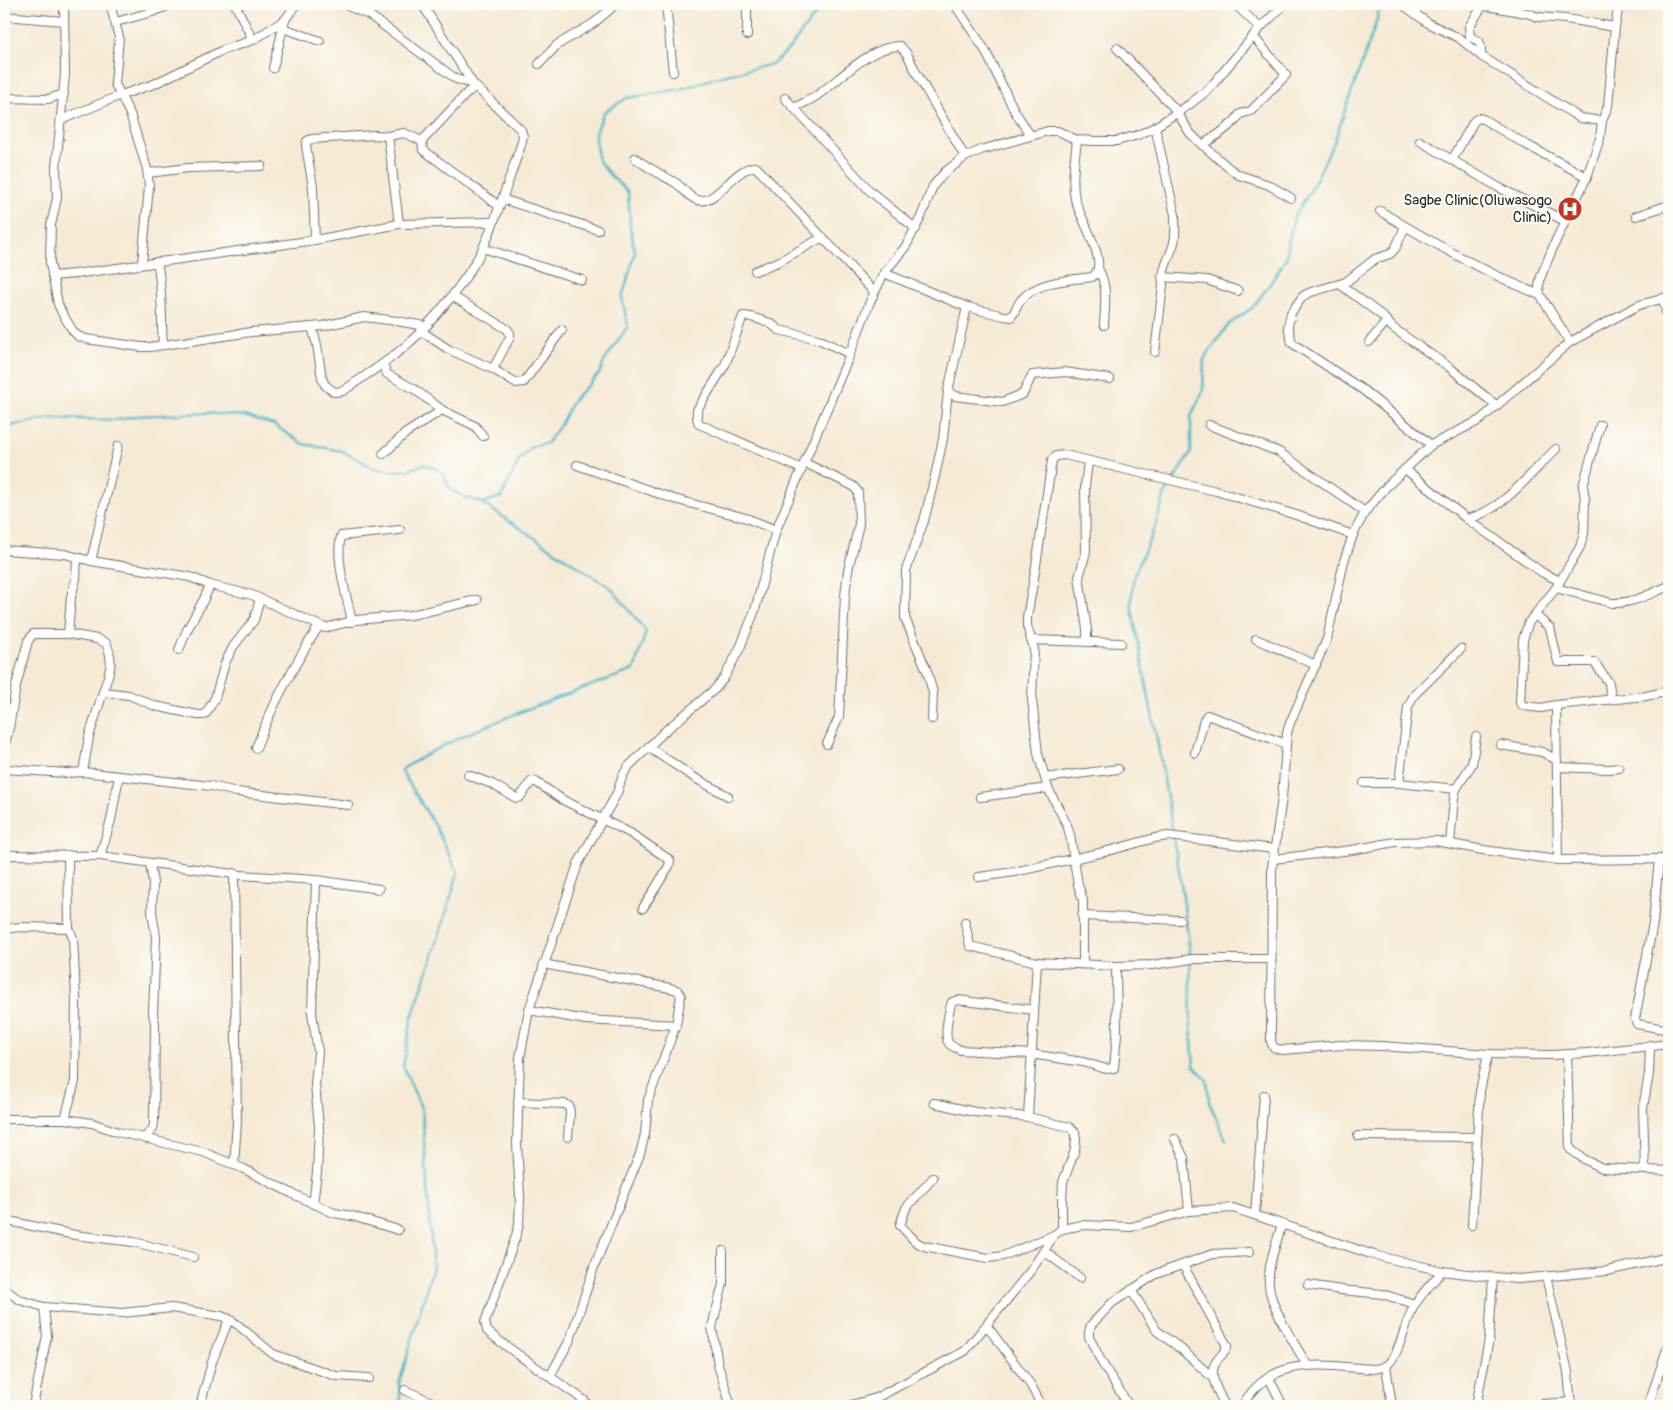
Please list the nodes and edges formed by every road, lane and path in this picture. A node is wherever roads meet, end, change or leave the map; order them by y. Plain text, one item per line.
1 (64, 4) edge
2 (110, 4) edge
3 (172, 4) edge
4 (235, 4) edge
5 (296, 4) edge
6 (343, 4) edge
7 (422, 4) edge
8 (616, 4) edge
9 (666, 4) edge
10 (747, 4) edge
11 (1235, 4) edge
12 (1285, 4) edge
13 (1402, 4) edge
14 (1524, 4) edge
15 (1618, 4) edge
16 (1487, 5) edge
17 (957, 8) dead end
18 (1527, 13) junction
19 (4, 16) edge
20 (64, 22) junction
21 (116, 22) junction
22 (284, 24) junction
23 (1615, 27) junction
24 (1260, 28) junction
25 (747, 35) dead end
26 (1253, 36) junction
27 (253, 40) junction
28 (320, 41) dead end
29 (1116, 48) dead end
30 (1481, 56) junction
31 (539, 64) dead end
32 (272, 68) dead end
33 (673, 72) dead end
34 (474, 85) junction
35 (64, 94) junction
36 (121, 95) junction
37 (4, 98) edge
38 (785, 98) dead end
39 (794, 108) junction
40 (1176, 112) junction
41 (61, 120) junction
42 (1602, 121) junction
43 (1154, 128) junction
44 (1030, 135) junction
45 (388, 136) junction
46 (1077, 140) junction
47 (422, 141) junction
48 (1420, 141) dead end
49 (1202, 144) junction
50 (965, 156) junction
51 (635, 158) dead end
52 (1452, 160) junction
53 (261, 166) dead end
54 (148, 173) junction
55 (1587, 177) junction
56 (1291, 198) dead end
57 (500, 202) junction
58 (1669, 205) edge
59 (1380, 211) dead end
60 (1636, 216) dead end
61 (1565, 221) junction
62 (493, 222) junction
63 (399, 224) junction
64 (1405, 227) junction
65 (916, 229) junction
66 (598, 230) dead end
67 (823, 237) junction
68 (315, 240) junction
69 (482, 248) junction
70 (157, 262) junction
71 (142, 264) junction
72 (1099, 270) junction
73 (756, 271) dead end
74 (884, 273) junction
75 (52, 276) junction
76 (1162, 276) junction
77 (582, 280) dead end
78 (1341, 285) junction
79 (874, 292) junction
80 (1238, 292) dead end
81 (1540, 295) junction
82 (452, 296) junction
83 (1666, 297) edge
84 (967, 307) junction
85 (1387, 321) junction
86 (1104, 325) dead end
87 (1669, 325) edge
88 (312, 327) junction
89 (423, 329) junction
90 (562, 330) dead end
91 (1369, 342) dead end
92 (1570, 342) junction
93 (163, 345) junction
94 (1155, 352) dead end
95 (850, 354) junction
96 (383, 364) junction
97 (493, 369) junction
98 (1110, 379) dead end
99 (948, 391) junction
100 (1497, 406) junction
101 (442, 410) junction
102 (1209, 425) dead end
103 (1600, 426) dead end
104 (483, 436) dead end
105 (1431, 445) junction
106 (118, 446) dead end
107 (1556, 449) dead end
108 (383, 454) dead end
109 (1088, 462) junction
110 (576, 465) dead end
111 (804, 466) junction
112 (1404, 469) junction
113 (1365, 512) junction
114 (1467, 518) junction
115 (400, 530) dead end
116 (776, 530) junction
117 (1353, 535) junction
118 (4, 550) edge
119 (77, 558) junction
120 (91, 561) junction
121 (210, 585) junction
122 (1558, 585) junction
123 (1669, 586) edge
124 (260, 599) junction
125 (477, 600) dead end
126 (1535, 615) junction
127 (352, 622) junction
128 (320, 626) junction
129 (68, 634) junction
130 (1256, 639) dead end
131 (1031, 640) junction
132 (1087, 642) junction
133 (1121, 643) dead end
134 (1461, 648) dead end
135 (179, 650) dead end
136 (1316, 665) junction
137 (1669, 691) edge
138 (103, 692) junction
139 (1611, 699) junction
140 (1556, 705) junction
141 (932, 719) dead end
142 (1476, 737) dead end
143 (827, 744) dead end
144 (1286, 744) junction
145 (1501, 745) dead end
146 (4, 747) edge
147 (648, 747) junction
148 (256, 748) dead end
149 (1195, 753) dead end
150 (1557, 763) junction
151 (1620, 768) dead end
152 (4, 769) edge
153 (1118, 769) dead end
154 (83, 772) junction
155 (468, 775) dead end
156 (119, 776) junction
157 (1045, 778) junction
158 (1364, 783) dead end
159 (1399, 783) junction
160 (1048, 788) junction
161 (1456, 789) junction
162 (728, 796) dead end
163 (980, 797) dead end
164 (348, 805) dead end
165 (602, 820) junction
166 (1450, 843) junction
167 (1274, 849) junction
168 (4, 855) edge
169 (68, 855) junction
170 (100, 856) junction
171 (1075, 858) junction
172 (1273, 859) junction
173 (1659, 859) junction
174 (1558, 860) junction
175 (1669, 860) edge
176 (150, 863) junction
177 (234, 873) junction
178 (979, 877) dead end
179 (316, 880) junction
180 (379, 889) dead end
181 (643, 908) dead end
182 (1082, 916) junction
183 (1180, 920) dead end
184 (964, 922) dead end
185 (70, 928) junction
186 (4, 929) edge
187 (1271, 959) junction
188 (1037, 962) junction
189 (543, 964) junction
190 (1083, 964) junction
191 (1116, 966) junction
192 (528, 1010) junction
193 (1034, 1010) junction
194 (676, 1025) junction
195 (1669, 1030) edge
196 (1669, 1044) edge
197 (1650, 1045) junction
198 (1031, 1054) junction
199 (1488, 1054) junction
200 (1568, 1054) junction
201 (1264, 1095) dead end
202 (518, 1102) junction
203 (934, 1103) dead end
204 (1028, 1117) junction
205 (4, 1119) edge
206 (65, 1119) junction
207 (1358, 1136) dead end
208 (145, 1137) junction
209 (568, 1137) dead end
210 (1477, 1137) junction
211 (1175, 1139) dead end
212 (234, 1165) junction
213 (1645, 1170) junction
214 (1669, 1172) edge
215 (933, 1178) dead end
216 (313, 1204) junction
217 (1189, 1211) junction
218 (1255, 1214) junction
219 (4, 1220) edge
220 (1282, 1224) junction
221 (1472, 1225) dead end
222 (1062, 1229) junction
223 (398, 1230) dead end
224 (1054, 1235) junction
225 (1044, 1250) junction
226 (723, 1251) dead end
227 (1250, 1252) dead end
228 (193, 1257) dead end
229 (1669, 1257) edge
230 (1183, 1265) junction
231 (1442, 1271) junction
232 (1546, 1276) junction
233 (1493, 1277) junction
234 (1080, 1278) dead end
235 (1308, 1285) dead end
236 (4, 1288) edge
237 (1130, 1290) junction
238 (1415, 1304) junction
239 (44, 1307) junction
240 (229, 1319) junction
241 (986, 1326) junction
242 (1669, 1342) edge
243 (1307, 1365) junction
244 (1386, 1366) junction
245 (550, 1376) junction
246 (369, 1378) dead end
247 (1213, 1378) junction
248 (1269, 1378) junction
249 (405, 1390) dead end
250 (1571, 1404) edge
251 (33, 1406) edge
252 (200, 1406) edge
253 (440, 1406) edge
254 (588, 1406) edge
255 (732, 1406) edge
256 (848, 1406) edge
257 (1042, 1406) edge
258 (1129, 1406) edge
259 (1225, 1406) edge
260 (1242, 1406) edge
261 (1283, 1406) edge
262 (1392, 1406) edge
263 (1476, 1406) edge
264 (1540, 1406) edge
265 (1648, 1406) edge

1 - 20 street
2 - 21 street
3 - 21 street
4 - 27 street
5 - 22 street
6 - 34 street
7 - 34 street
8 - 31 street
9 - 33 street
10 - 25 street
11 - 24 street
12 - 24 street
13 - 30 street
14 - 18 street
15 - 23 street
16 - 18 street
16 - 30 street
17 - 44 street
18 - 23 street
19 - 20 street
20 - 35 street
21 - 36 street
22 - 27 street
22 - 28 street
22 - 32 street
23 - 42 street
24 - 26 street
26 - 40 street
26 - 49 street
27 - 36 street
29 - 40 street
30 - 42 street
34 - 47 street
34 - 57 street
35 - 37 street
35 - 41 street
36 - 41 street
36 - 54 street
38 - 39 street
39 - 50 street
39 - 65 street
40 - 43 street
40 - 49 street
41 - 75 street
42 - 55 street
43 - 46 street
43 - 76 street
44 - 46 street
44 - 50 street
45 - 47 street
45 - 63 street
45 - 68 street
46 - 72 street
47 - 57 street
48 - 52 street
49 - 56 street
50 - 65 street
51 - 67 street
52 - 55 street
52 - 61 street
53 - 54 street
54 - 71 street
55 - 61 street
57 - 62 street
57 - 66 street
58 - 60 street
59 - 64 street
61 - 81 street
62 - 63 street
62 - 69 street
63 - 68 street
64 - 78 street
64 - 81 street
65 - 74 street
67 - 73 street
67 - 79 street
68 - 70 street
69 - 77 street
69 - 82 street
70 - 71 street
70 - 93 street
71 - 75 street
72 - 84 street
72 - 86 street
74 - 79 street
74 - 84 street
75 - 93 street
76 - 80 street
76 - 94 street
78 - 85 street
78 - 105 street
79 - 95 street
81 - 92 street
82 - 89 street
82 - 97 street
83 - 87 street
83 - 92 street
84 - 99 street
85 - 91 street
85 - 100 street
88 - 89 street
88 - 93 street
88 - 96 street
89 - 96 street
89 - 97 street
90 - 97 street
92 - 100 street
95 - 111 street
95 - 111 street
96 - 101 street
98 - 99 street
99 - 141 street
100 - 105 street
101 - 104 street
101 - 108 street
102 - 113 street
103 - 122 street
105 - 112 street
106 - 120 street
107 - 114 street
109 - 117 street
109 - 131 street
109 - 132 street
110 - 116 street
111 - 116 street
111 - 143 street
112 - 113 street
112 - 114 street
113 - 117 street
114 - 122 street
115 - 127 street
116 - 147 street
117 - 136 street
118 - 119 street
119 - 120 street
119 - 129 street
120 - 121 street
121 - 124 street
121 - 135 street
122 - 123 street
122 - 126 street
124 - 128 street
124 - 138 street
125 - 127 street
126 - 139 street
126 - 140 street
127 - 128 street
128 - 148 street
129 - 138 street
129 - 146 street
130 - 136 street
131 - 132 street
131 - 157 street
132 - 133 street
134 - 159 street
136 - 144 street
137 - 139 street
138 - 154 street
139 - 140 street
140 - 150 street
142 - 161 street
144 - 149 street
144 - 167 street
145 - 150 street
147 - 162 street
147 - 165 street
150 - 151 street
150 - 174 street
152 - 154 street
153 - 157 street
154 - 156 street
155 - 165 street
156 - 164 street
156 - 170 street
157 - 160 street
158 - 159 street
159 - 161 street
160 - 163 street
160 - 171 street
161 - 166 street
165 - 181 street
165 - 189 street
166 - 172 street
166 - 174 street
167 - 171 street
167 - 172 street
168 - 169 street
169 - 170 street
169 - 185 street
170 - 176 street
171 - 178 street
171 - 182 street
172 - 187 street
173 - 174 street
173 - 175 street
173 - 195 street
176 - 177 street
176 - 208 street
177 - 179 street
177 - 212 street
179 - 180 street
179 - 216 street
182 - 183 street
182 - 190 street
184 - 188 street
185 - 186 street
185 - 206 street
187 - 191 street
187 - 199 street
188 - 190 street
188 - 193 street
189 - 192 street
189 - 194 street
190 - 191 street
191 - 198 street
192 - 194 street
192 - 202 street
193 - 198 street
193 - 198 street
194 - 245 street
196 - 197 street
197 - 200 street
197 - 213 street
198 - 204 street
199 - 200 street
199 - 210 street
200 - 213 street
201 - 218 street
202 - 209 street
202 - 245 street
203 - 204 street
204 - 222 street
205 - 206 street
206 - 208 street
207 - 210 street
208 - 212 street
210 - 221 street
211 - 217 street
212 - 216 street
213 - 214 street
215 - 224 street
216 - 223 street
217 - 218 street
217 - 222 street
218 - 220 street
219 - 228 street
220 - 231 street
220 - 243 street
222 - 224 street
224 - 225 street
225 - 234 street
225 - 241 street
226 - 255 street
227 - 230 street
229 - 232 street
230 - 237 street
230 - 247 street
231 - 233 street
231 - 238 street
232 - 233 street
232 - 250 street
233 - 263 street
235 - 238 street
236 - 239 street
237 - 247 street
237 - 258 street
238 - 244 street
239 - 240 street
239 - 251 street
240 - 246 street
240 - 252 street
241 - 256 street
241 - 257 street
242 - 265 street
243 - 244 street
243 - 248 street
244 - 262 street
245 - 254 street
247 - 259 street
248 - 260 street
248 - 261 street
249 - 253 street
250 - 264 street

